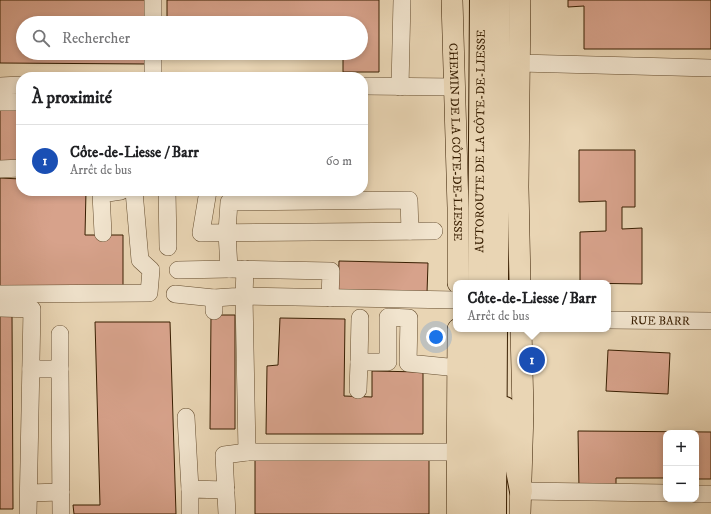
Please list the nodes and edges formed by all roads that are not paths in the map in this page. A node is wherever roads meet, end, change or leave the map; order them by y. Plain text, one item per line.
1 (153, 0) edge
2 (402, 0) edge
3 (452, 0) edge
4 (481, 0) edge
5 (499, 0) edge
6 (520, 0) edge
7 (153, 16) edge
8 (153, 60) edge
9 (519, 63) junction
10 (711, 68) edge
11 (153, 72) edge
12 (16, 85) edge
13 (0, 86) edge
14 (368, 86) edge
15 (400, 87) junction
16 (455, 87) junction
17 (0, 102) edge
18 (16, 102) edge
19 (16, 168) edge
20 (0, 169) edge
21 (101, 196) edge
22 (134, 196) edge
23 (168, 196) edge
24 (207, 196) edge
25 (410, 231) junction
26 (434, 231) dead end
27 (227, 232) junction
28 (103, 233) dead end
29 (168, 247) dead end
30 (237, 269) junction
31 (178, 270) dead end
32 (458, 280) edge
33 (479, 280) edge
34 (497, 280) edge
35 (520, 280) edge
36 (0, 294) edge
37 (175, 294) dead end
38 (244, 296) junction
39 (330, 298) junction
40 (453, 300) edge
41 (0, 308) edge
42 (360, 318) dead end
43 (611, 320) edge
44 (711, 321) edge
45 (458, 332) edge
46 (479, 332) edge
47 (496, 332) edge
48 (521, 332) edge
49 (60, 334) dead end
50 (496, 361) junction
51 (359, 362) junction
52 (388, 362) junction
53 (408, 363) junction
54 (458, 366) junction
55 (31, 369) junction
56 (60, 369) junction
57 (358, 390) dead end
58 (186, 417) dead end
59 (247, 452) junction
60 (457, 452) junction
61 (190, 489) junction
62 (226, 490) junction
63 (521, 491) junction
64 (61, 492) junction
65 (29, 493) junction
66 (663, 493) edge
67 (699, 494) edge
68 (711, 494) edge
69 (28, 514) edge
70 (61, 514) edge
71 (190, 514) edge
72 (227, 514) edge
73 (457, 514) edge
74 (478, 514) edge
75 (495, 514) edge
76 (520, 514) edge

1 - 7 street
2 - 15 street
3 - 16 main road, CHEMIN DE LA CÔTE-DE-LIESSE
4 - 33 highway, AUTOROUTE DE LA CÔTE-DE-LIESSE
5 - 34 highway, AUTOROUTE DE LA CÔTE-DE-LIESSE
6 - 9 main road
8 - 11 street
9 - 10 street
9 - 35 main road
12 - 13 street
14 - 15 street
15 - 16 street
16 - 32 main road, CHEMIN DE LA CÔTE-DE-LIESSE
17 - 18 street
19 - 20 street
21 - 28 street
22 - 36 street
23 - 29 street
24 - 27 street
25 - 26 street
25 - 27 street
25 - 27 street
27 - 30 street
30 - 31 street
30 - 38 street
30 - 39 street
37 - 38 street
38 - 39 street
38 - 59 street
39 - 40 street
41 - 55 street
42 - 51 street
43 - 44 street, RUE BARR
45 - 54 main road
46 - 74 highway
47 - 50 highway
48 - 63 main road
49 - 56 street
50 - 63 highway
50 - 75 highway
51 - 52 street
51 - 57 street
52 - 53 street
52 - 53 street
53 - 54 street
54 - 60 main road
55 - 56 street
55 - 65 street
56 - 64 street
58 - 61 street
59 - 60 street
59 - 62 street
60 - 73 main road
61 - 62 street
61 - 71 street
62 - 72 street
63 - 66 street
63 - 76 main road
64 - 65 street
64 - 70 street
65 - 69 street
67 - 68 street

